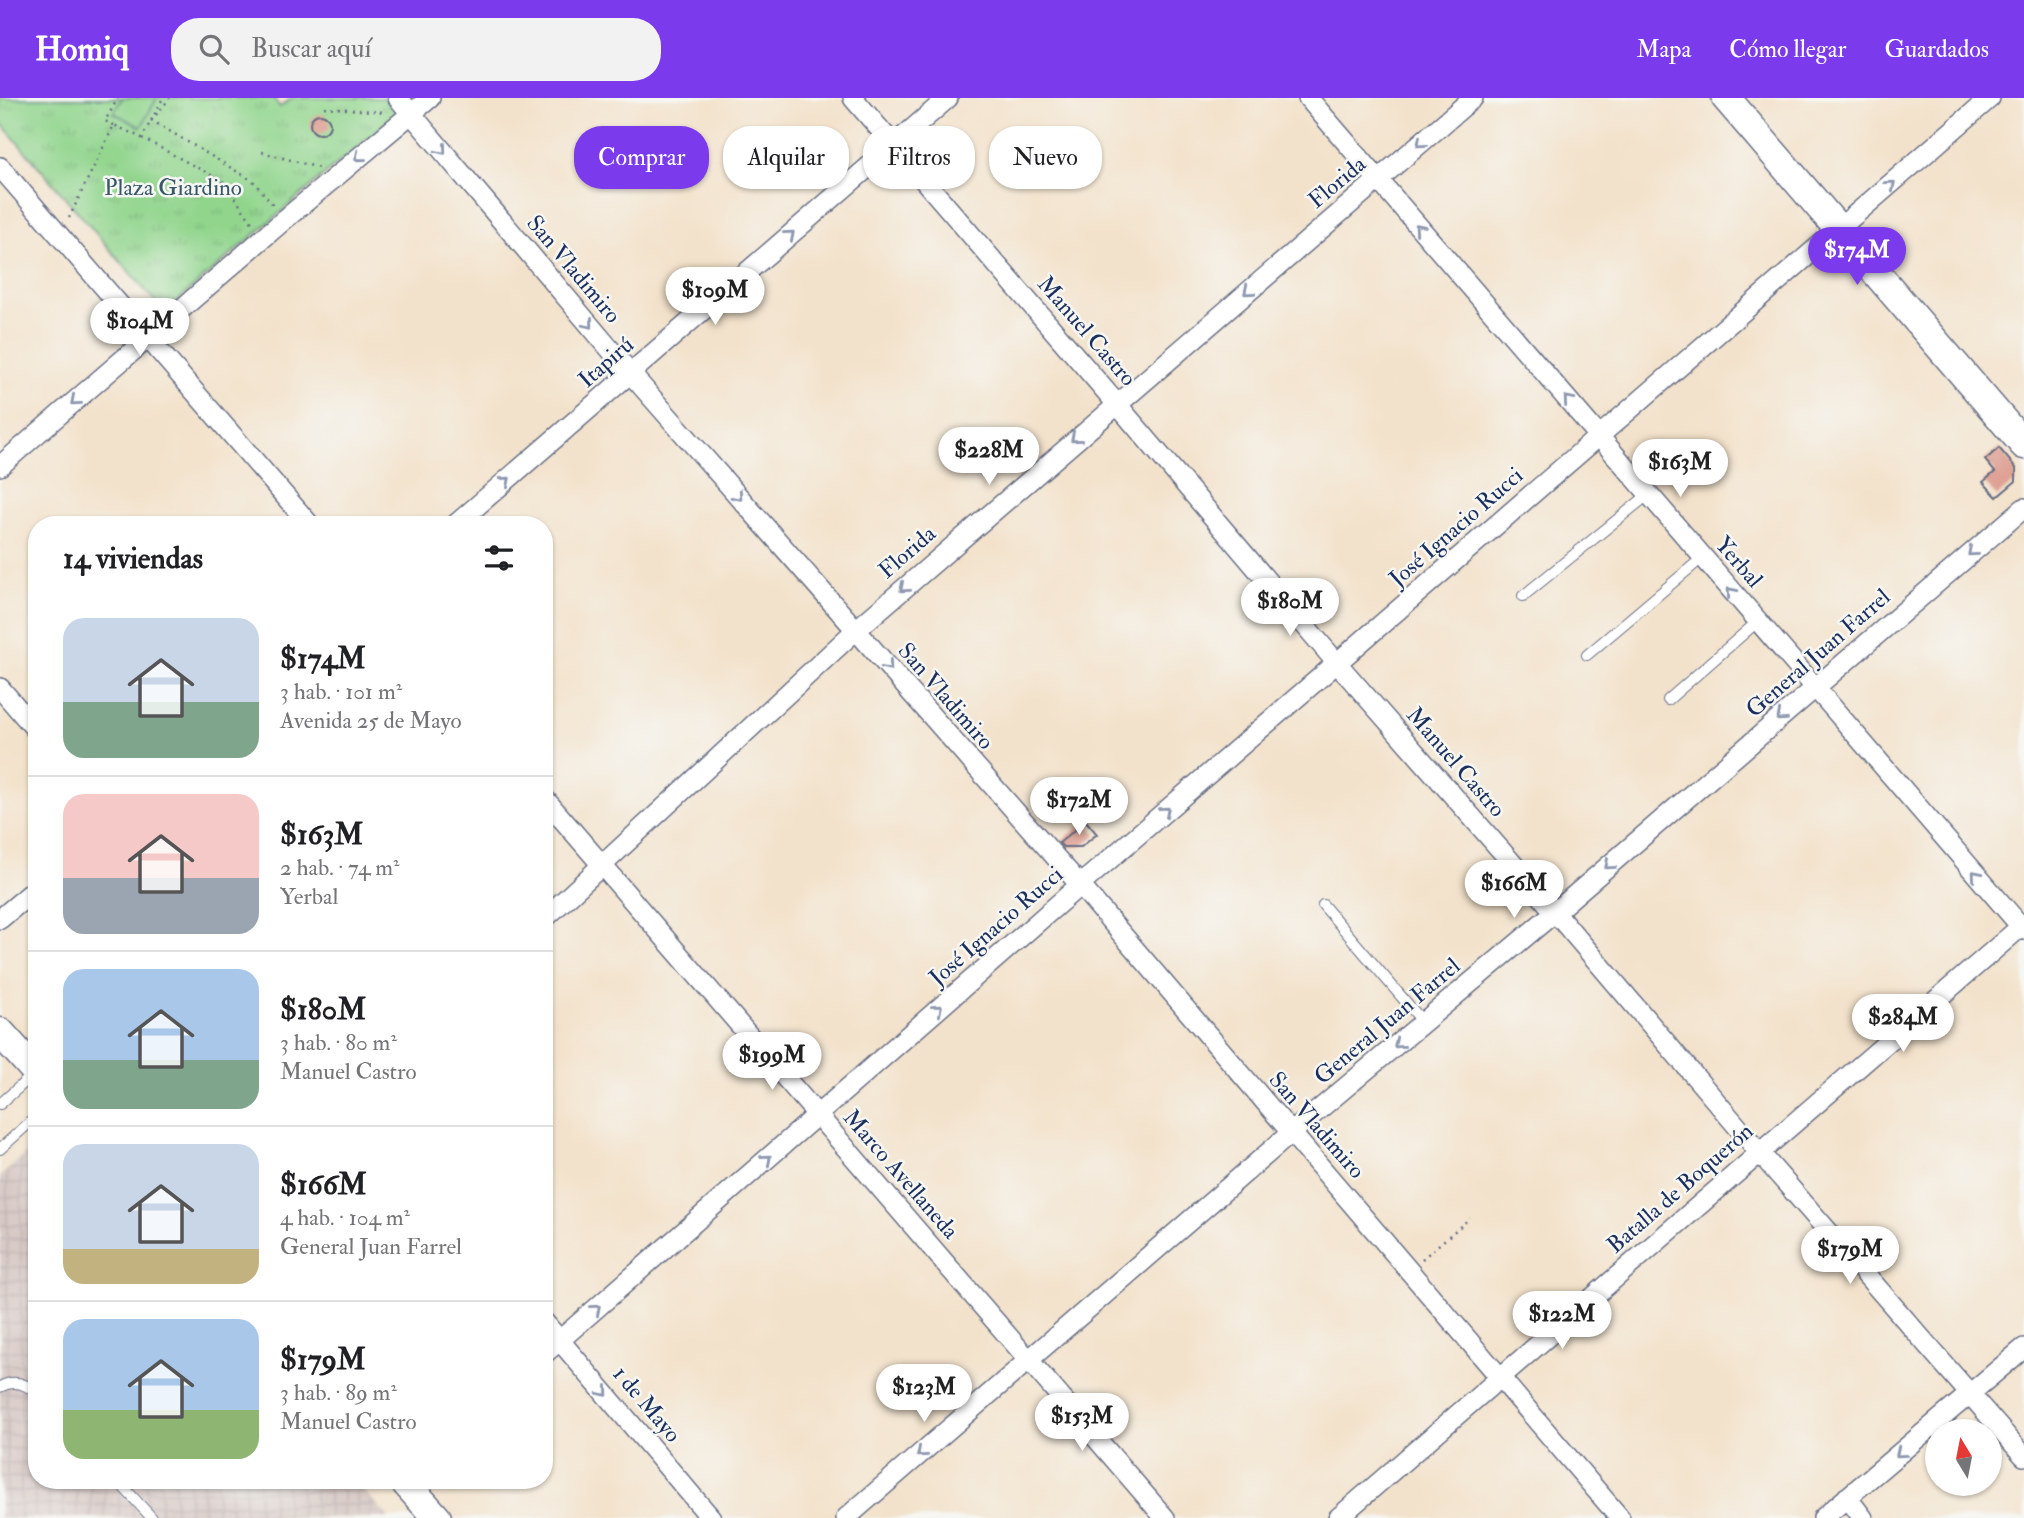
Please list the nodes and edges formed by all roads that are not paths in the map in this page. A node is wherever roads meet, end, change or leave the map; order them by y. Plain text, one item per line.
1 (398, 98) edge
2 (430, 98) edge
3 (853, 98) edge
4 (948, 98) edge
5 (1308, 98) edge
6 (1473, 98) edge
7 (1726, 98) edge
8 (1990, 98) edge
9 (412, 115) junction
10 (876, 126) edge
11 (916, 126) edge
12 (0, 167) edge
13 (863, 172) edge
14 (1378, 180) junction
15 (930, 189) edge
16 (1840, 230) junction
17 (149, 337) junction
18 (631, 374) junction
19 (1116, 403) junction
20 (1600, 436) junction
21 (2024, 444) edge
22 (0, 466) edge
23 (1649, 494) junction
24 (2024, 508) edge
25 (302, 516) edge
26 (465, 516) edge
27 (1702, 558) junction
28 (1523, 596) dead end
29 (1757, 622) junction
30 (856, 629) junction
31 (1587, 655) dead end
32 (1336, 662) junction
33 (0, 688) edge
34 (1815, 688) junction
35 (1668, 700) dead end
36 (28, 721) edge
37 (553, 808) edge
38 (602, 865) junction
39 (1080, 885) junction
40 (28, 896) edge
41 (1324, 905) dead end
42 (553, 911) edge
43 (1555, 912) junction
44 (0, 919) edge
45 (2023, 927) edge
46 (1423, 1022) junction
47 (0, 1032) edge
48 (28, 1064) edge
49 (28, 1080) edge
50 (0, 1104) edge
51 (818, 1114) junction
52 (28, 1124) edge
53 (1291, 1133) junction
54 (0, 1149) edge
55 (1759, 1152) junction
56 (553, 1333) edge
57 (560, 1341) junction
58 (553, 1347) edge
59 (2024, 1348) edge
60 (1029, 1361) junction
61 (1501, 1378) junction
62 (28, 1386) edge
63 (0, 1387) edge
64 (1971, 1393) junction
65 (2024, 1456) edge
66 (125, 1489) edge
67 (411, 1489) edge
68 (1847, 1497) junction
69 (152, 1518) edge
70 (437, 1518) edge
71 (711, 1518) edge
72 (846, 1518) edge
73 (1165, 1518) edge
74 (1338, 1518) edge
75 (1620, 1518) edge
76 (1823, 1518) edge
77 (1863, 1518) edge

1 - 9 street, San Vladimiro
2 - 9 street
3 - 10 street, Manuel Castro
4 - 11 street, Itapirú
5 - 14 street, Yerbal
6 -> 14 street, Florida
7 - 16 main road
16 -> 8 street, José Ignacio Rucci
9 -> 17 street
9 -> 18 street, San Vladimiro
12 - 17 street
18 -> 13 street, Itapirú
14 -> 19 street, Florida
20 -> 14 street, Yerbal
15 - 19 street, Manuel Castro
16 - 20 street, José Ignacio Rucci
16 - 21 main road
17 -> 22 street
17 - 25 street
26 -> 18 street, Itapirú
18 -> 30 street, San Vladimiro
19 -> 30 street, Florida
19 - 32 street, Manuel Castro
20 - 23 street, Yerbal
20 - 32 street, José Ignacio Rucci
23 - 27 street, Yerbal
23 - 28 lane
24 -> 34 street, General Juan Farrel
29 -> 27 street, Yerbal
27 - 31 lane
29 - 34 street, Yerbal
29 - 35 lane
30 - 38 street, Florida
30 -> 39 street, San Vladimiro
39 -> 32 street, José Ignacio Rucci
32 - 43 street, Manuel Castro
33 - 36 street
34 -> 43 street, General Juan Farrel
45 -> 34 street, Yerbal
37 - 38 street, Marco Avellaneda
38 - 42 street, Florida
38 - 51 street, Marco Avellaneda
51 -> 39 street, José Ignacio Rucci
39 - 53 street, San Vladimiro
40 - 44 street
41 - 46 lane
43 - 46 street, General Juan Farrel
43 - 55 street, Manuel Castro
45 - 55 street, Batalla de Boquerón
46 -> 53 street, General Juan Farrel
47 - 48 main road
49 - 50 lane
57 -> 51 street, José Ignacio Rucci
51 - 60 street, Marco Avellaneda
52 - 54 lane
53 - 60 street, General Juan Farrel
53 - 61 street, San Vladimiro
55 - 61 street, Batalla de Boquerón
55 - 64 street, Manuel Castro
56 - 57 street, 1 de Mayo
57 - 58 street, José Ignacio Rucci
57 -> 71 street, 1 de Mayo
59 - 64 street
60 -> 72 street, General Juan Farrel
60 - 73 street, Marco Avellaneda
61 - 74 street, Batalla de Boquerón
61 - 75 street, San Vladimiro
62 - 63 lane
64 - 65 street, Manuel Castro
64 -> 68 street
66 - 69 lane
67 - 70 main road
68 - 76 street
68 - 77 street

